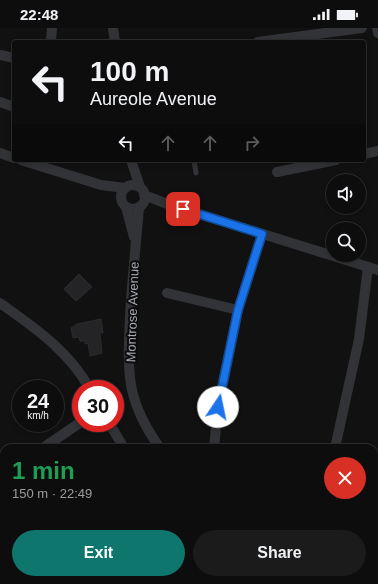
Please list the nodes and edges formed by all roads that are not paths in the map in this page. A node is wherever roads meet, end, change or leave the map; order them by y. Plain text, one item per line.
1 (52, 28) edge
2 (113, 28) edge
3 (362, 28) edge
4 (377, 28) edge
5 (378, 32) edge
6 (51, 40) edge
7 (115, 40) edge
8 (295, 40) edge
9 (0, 55) edge
10 (12, 58) edge
11 (0, 102) edge
12 (12, 106) edge
13 (378, 151) edge
14 (0, 154) edge
15 (366, 154) edge
16 (12, 157) edge
17 (27, 162) edge
18 (131, 162) edge
19 (194, 162) edge
20 (326, 162) edge
21 (276, 172) dead end
22 (196, 173) dead end
23 (125, 190) junction
24 (141, 198) junction
25 (126, 207) junction
26 (262, 234) junction
27 (135, 241) junction
28 (368, 267) junction
29 (378, 270) edge
30 (166, 293) dead end
31 (0, 302) edge
32 (238, 310) junction
33 (84, 380) edge
34 (72, 428) edge
35 (114, 432) edge
36 (49, 444) edge
37 (122, 444) edge
38 (158, 444) edge
39 (214, 444) edge
40 (336, 444) edge

1 - 6 street
2 - 7 street
3 - 8 street
4 - 5 street
9 - 10 street
11 - 12 street
13 - 15 street
14 - 16 street
17 - 23 street
18 - 23 street, Montrose Avenue
18 - 24 street, Montrose Avenue
19 - 22 lane
20 - 21 street
23 - 24 street
23 - 25 street, Montrose Avenue
24 - 25 street
24 - 26 street
24 - 27 street, Montrose Avenue
25 - 27 street, Montrose Avenue
26 - 28 street
26 - 32 street
27 - 38 street, Montrose Avenue
28 - 29 street
28 - 40 street
30 - 32 street
31 - 33 street
32 - 39 street
34 - 36 street
35 - 37 street

